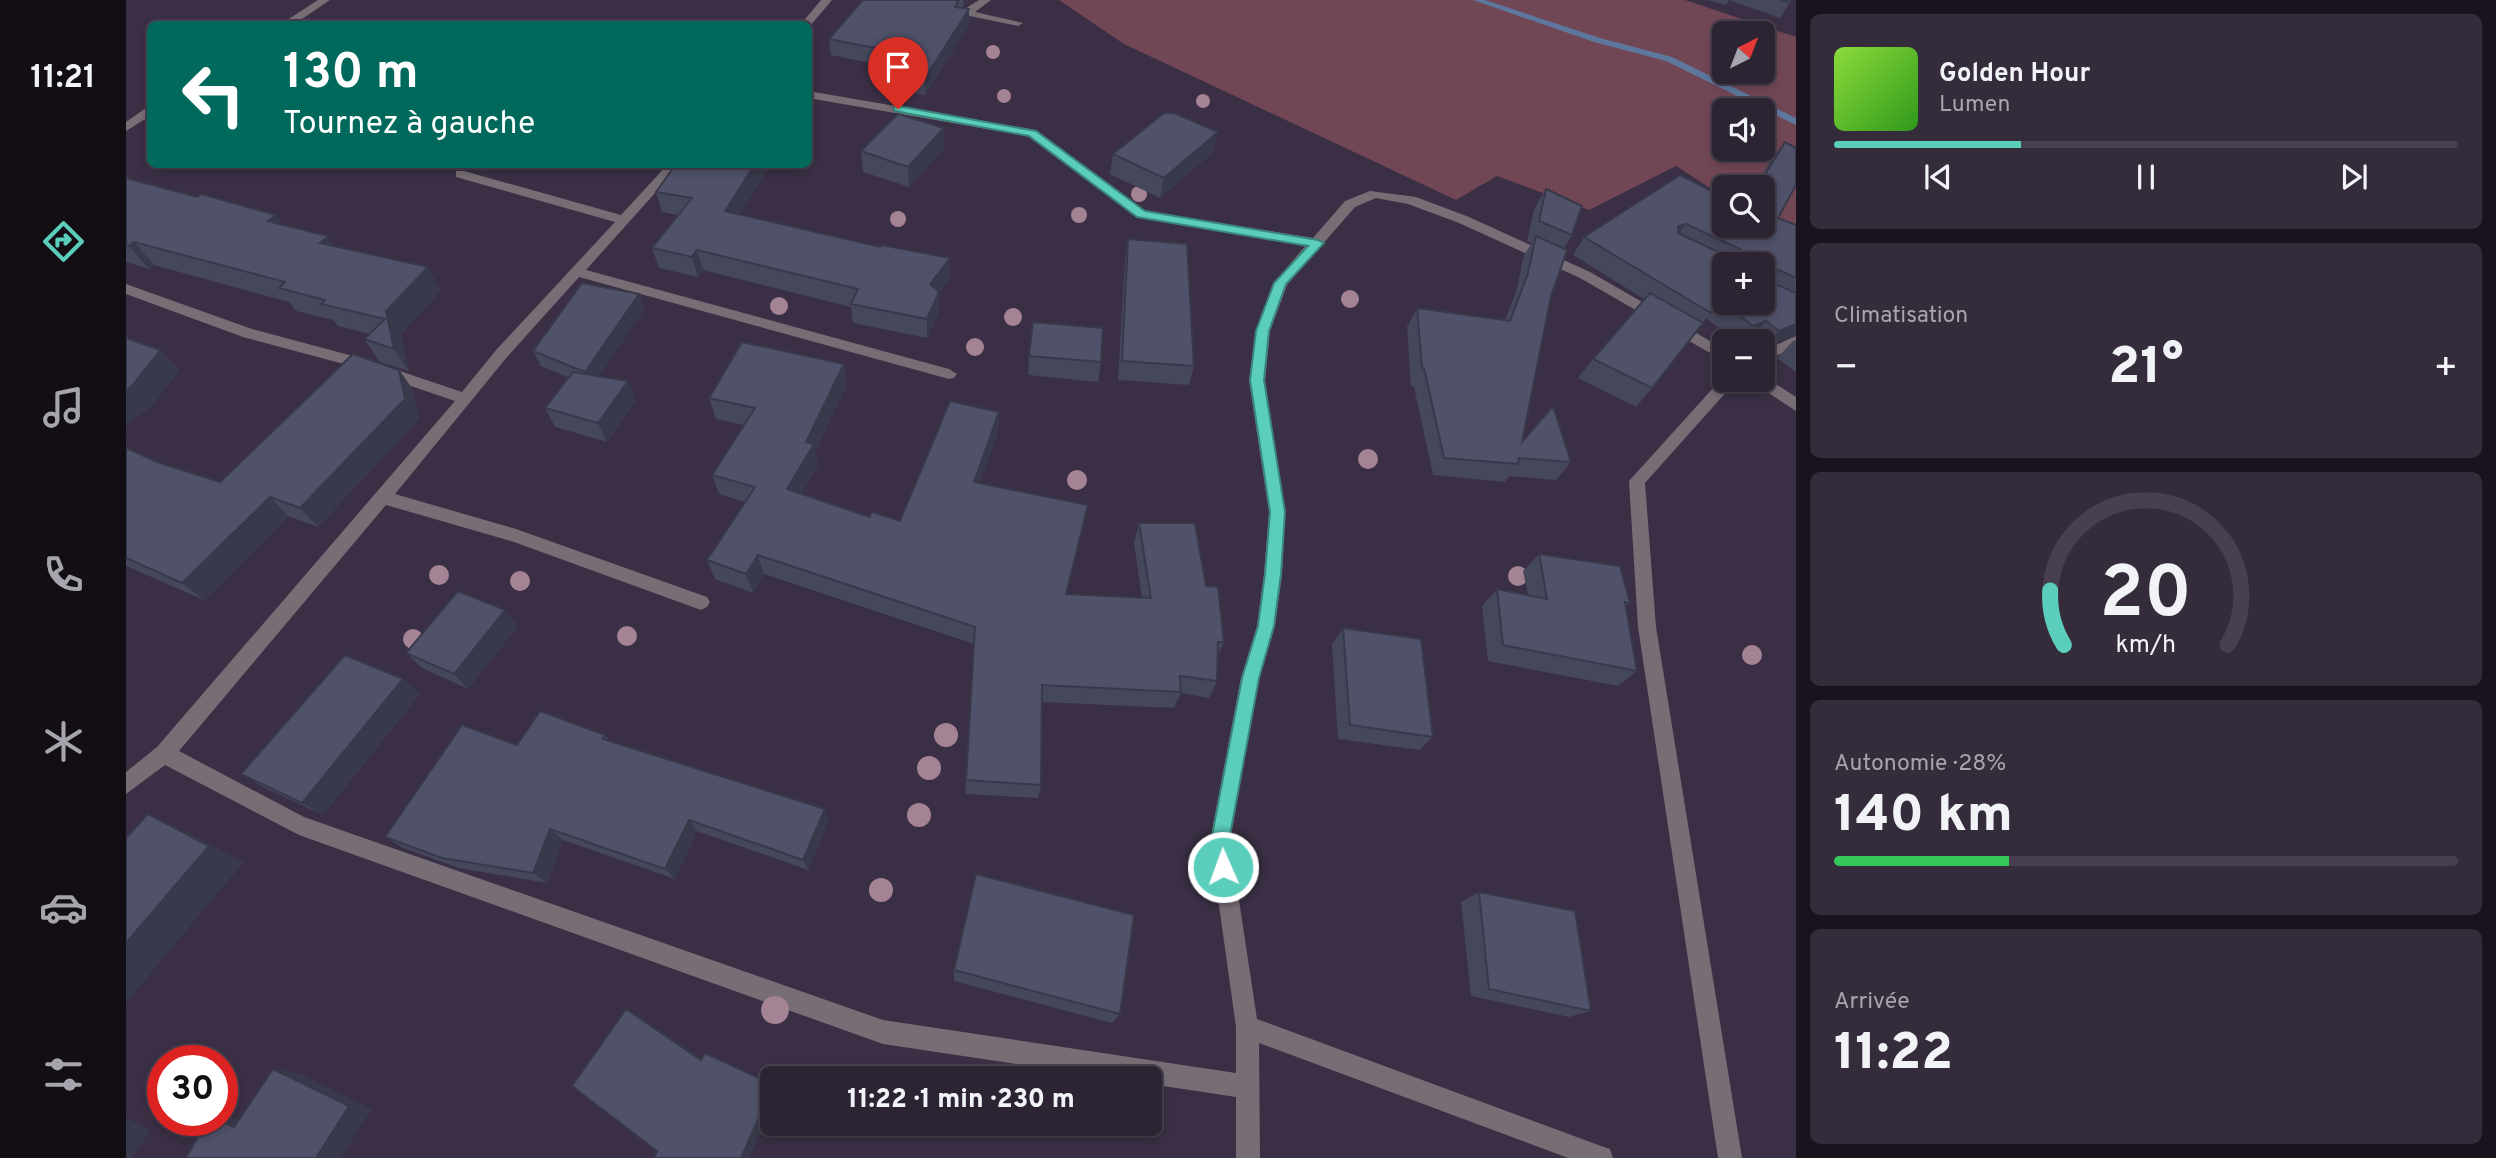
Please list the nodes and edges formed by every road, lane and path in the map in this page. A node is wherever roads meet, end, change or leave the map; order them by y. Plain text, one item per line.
1 (325, 0) edge
2 (827, 0) edge
3 (986, 0) edge
4 (930, 7) edge
5 (966, 13) junction
6 (292, 21) edge
7 (809, 21) edge
8 (1018, 23) dead end
9 (812, 95) edge
10 (147, 113) edge
11 (126, 127) edge
12 (672, 168) edge
13 (460, 174) dead end
14 (624, 220) junction
15 (1318, 243) junction
16 (577, 272) junction
17 (126, 289) edge
18 (1796, 341) edge
19 (1712, 349) edge
20 (1775, 350) edge
21 (949, 374) dead end
22 (1775, 390) edge
23 (1718, 392) edge
24 (465, 399) junction
25 (1796, 405) edge
26 (383, 497) junction
27 (701, 602) dead end
28 (164, 754) junction
29 (126, 784) edge
30 (1247, 1027) junction
31 (1247, 1087) junction
32 (1248, 1158) edge
33 (1601, 1158) edge
34 (1730, 1158) edge

1 - 6 street
2 - 7 street
3 - 5 street
4 - 5 street
5 - 8 street
9 - 15 street
10 - 11 street
12 - 14 street
13 - 14 street
14 - 16 street
15 - 19 street
15 - 30 street
16 - 21 street
16 - 24 street
17 - 24 street
18 - 20 street
22 - 25 street
23 - 34 street
24 - 26 street
26 - 27 street
26 - 28 street
28 - 29 street
28 - 31 street
30 - 31 street
30 - 33 street
31 - 32 street

